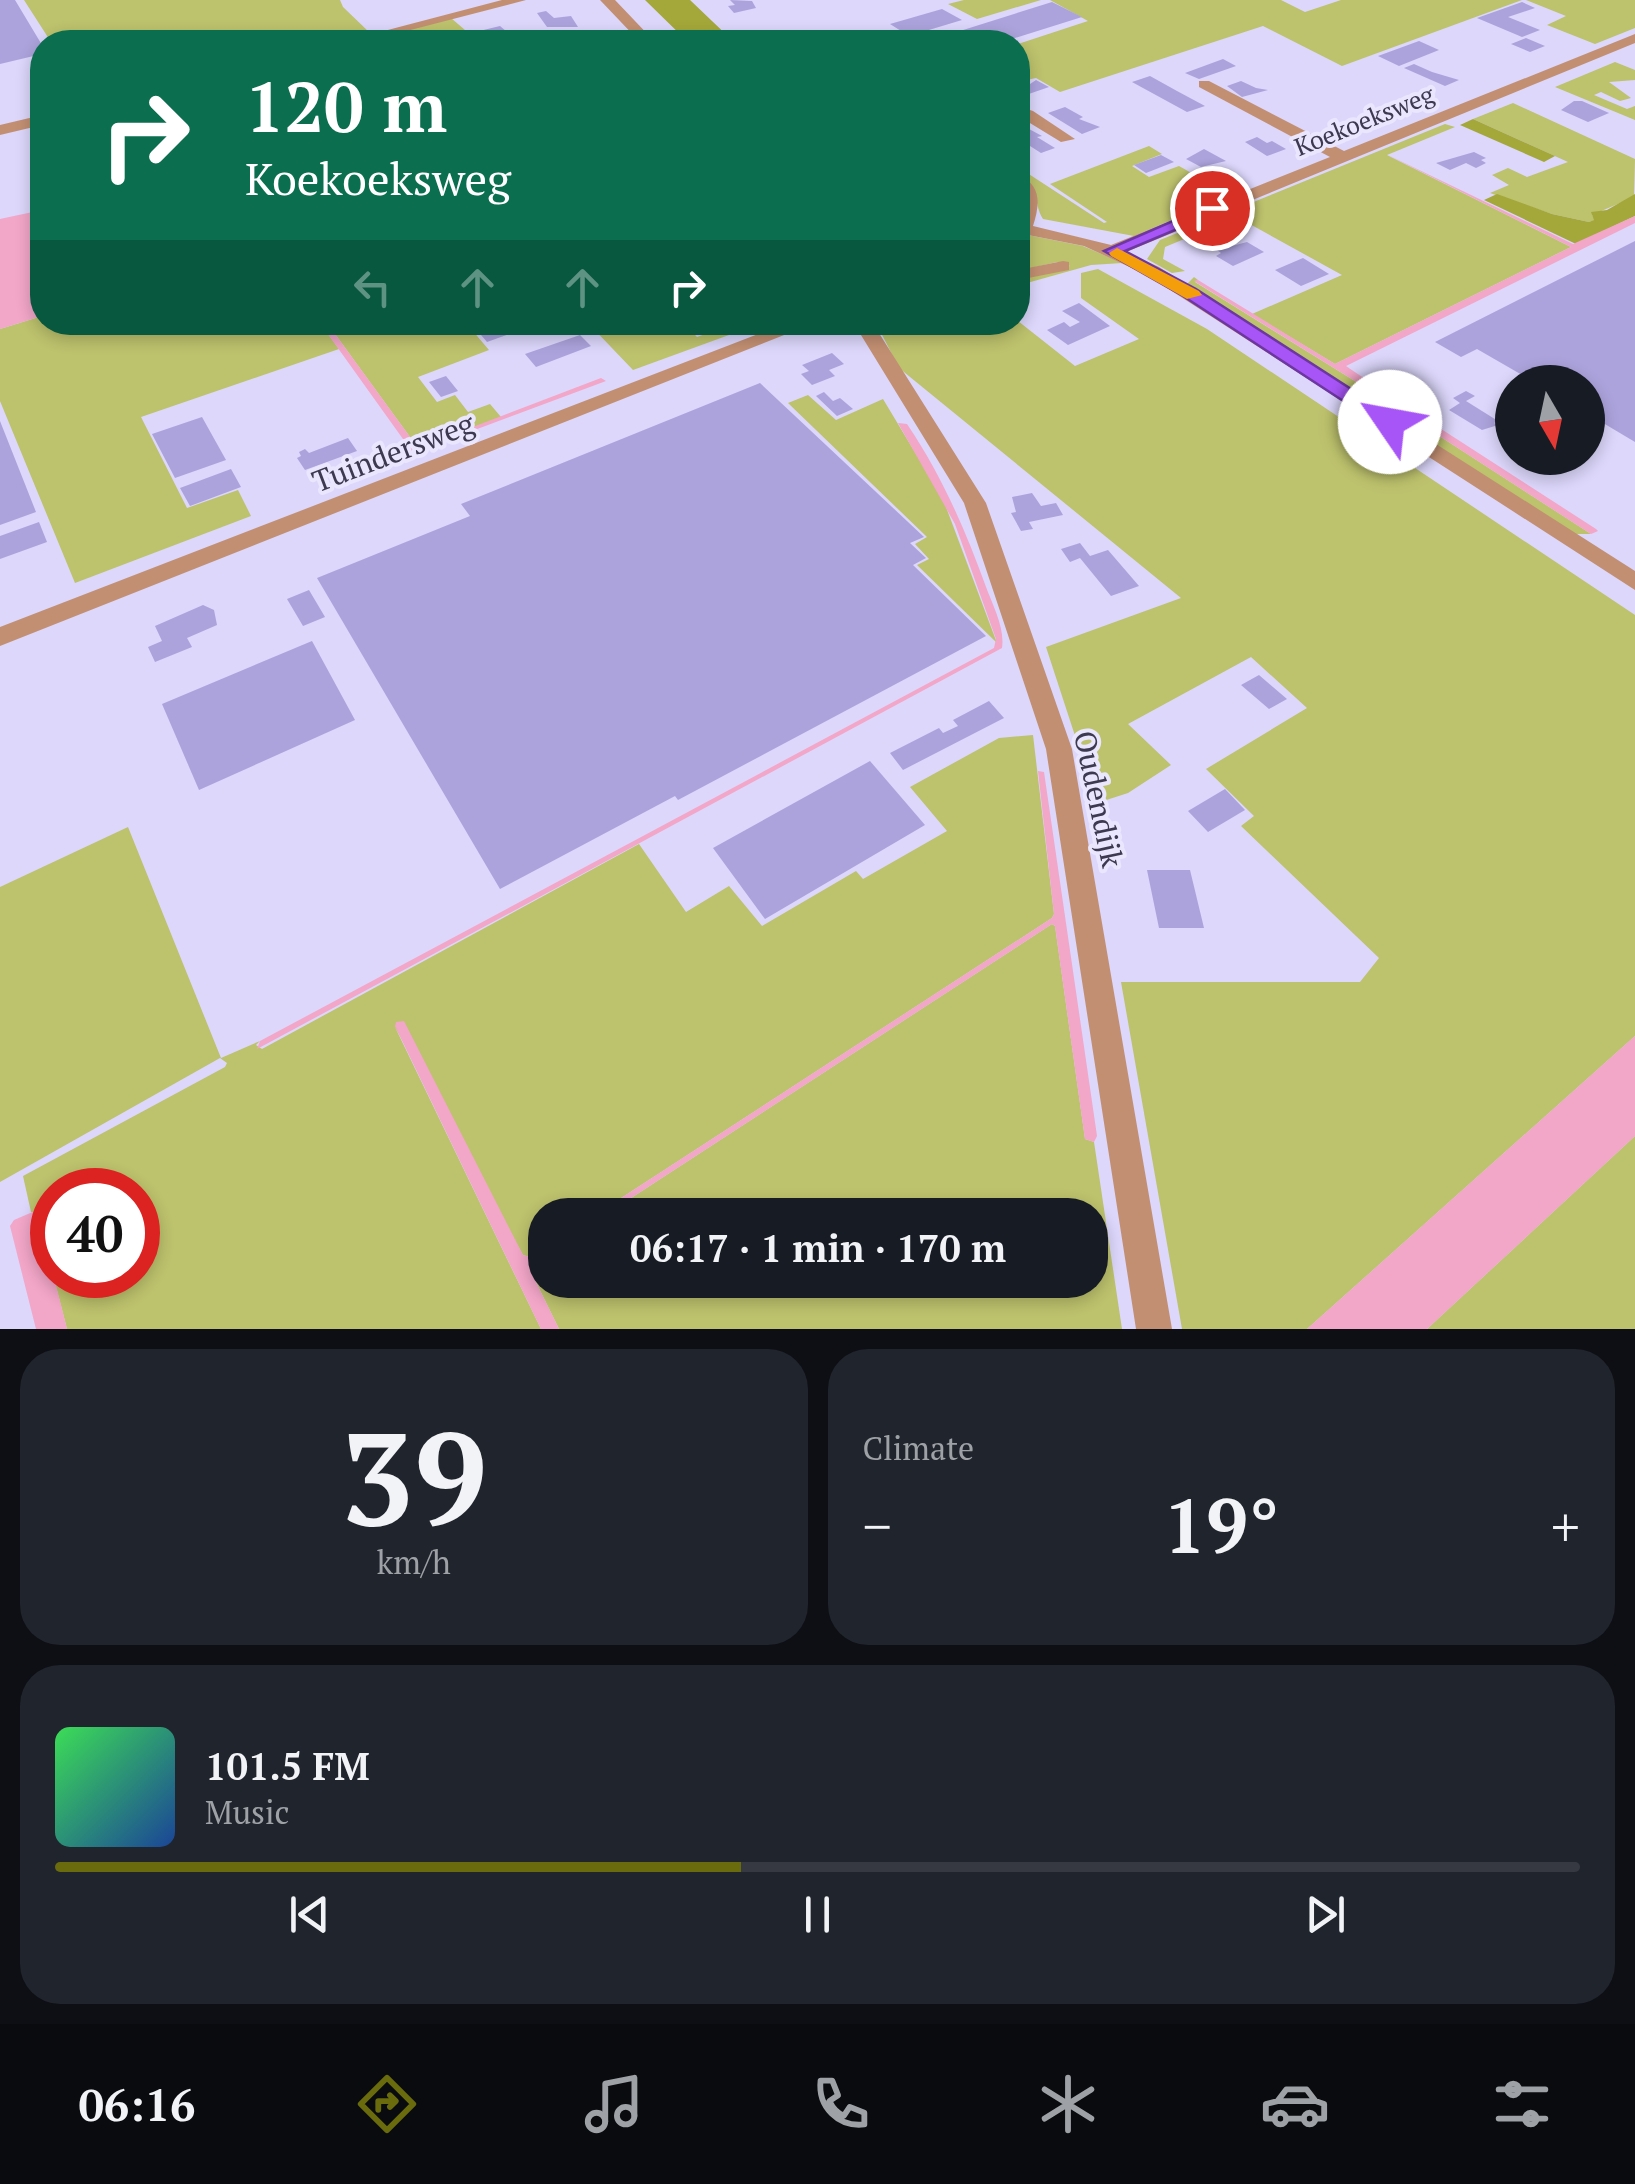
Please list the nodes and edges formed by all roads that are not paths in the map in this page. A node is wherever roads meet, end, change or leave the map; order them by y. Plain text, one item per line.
1 (518, 0) edge
2 (608, 0) edge
3 (398, 30) edge
4 (637, 30) edge
5 (1635, 38) edge
6 (1204, 84) dead end
7 (1030, 116) edge
8 (30, 123) edge
9 (0, 130) edge
10 (1067, 139) dead end
11 (1341, 156) junction
12 (1030, 229) edge
13 (1112, 251) junction
14 (1063, 266) dead end
15 (1030, 273) edge
16 (775, 335) edge
17 (870, 335) edge
18 (1635, 582) edge
19 (0, 637) edge
20 (1154, 1329) edge

1 - 3 street
2 - 4 street
5 - 11 street, Koekoeksweg
6 - 11 street
7 - 10 street
8 - 9 street
11 - 13 street, Koekoeksweg
12 - 13 street
13 - 18 street
14 - 15 street
16 - 19 street, Tuindersweg
17 - 20 street, Oudendijk

